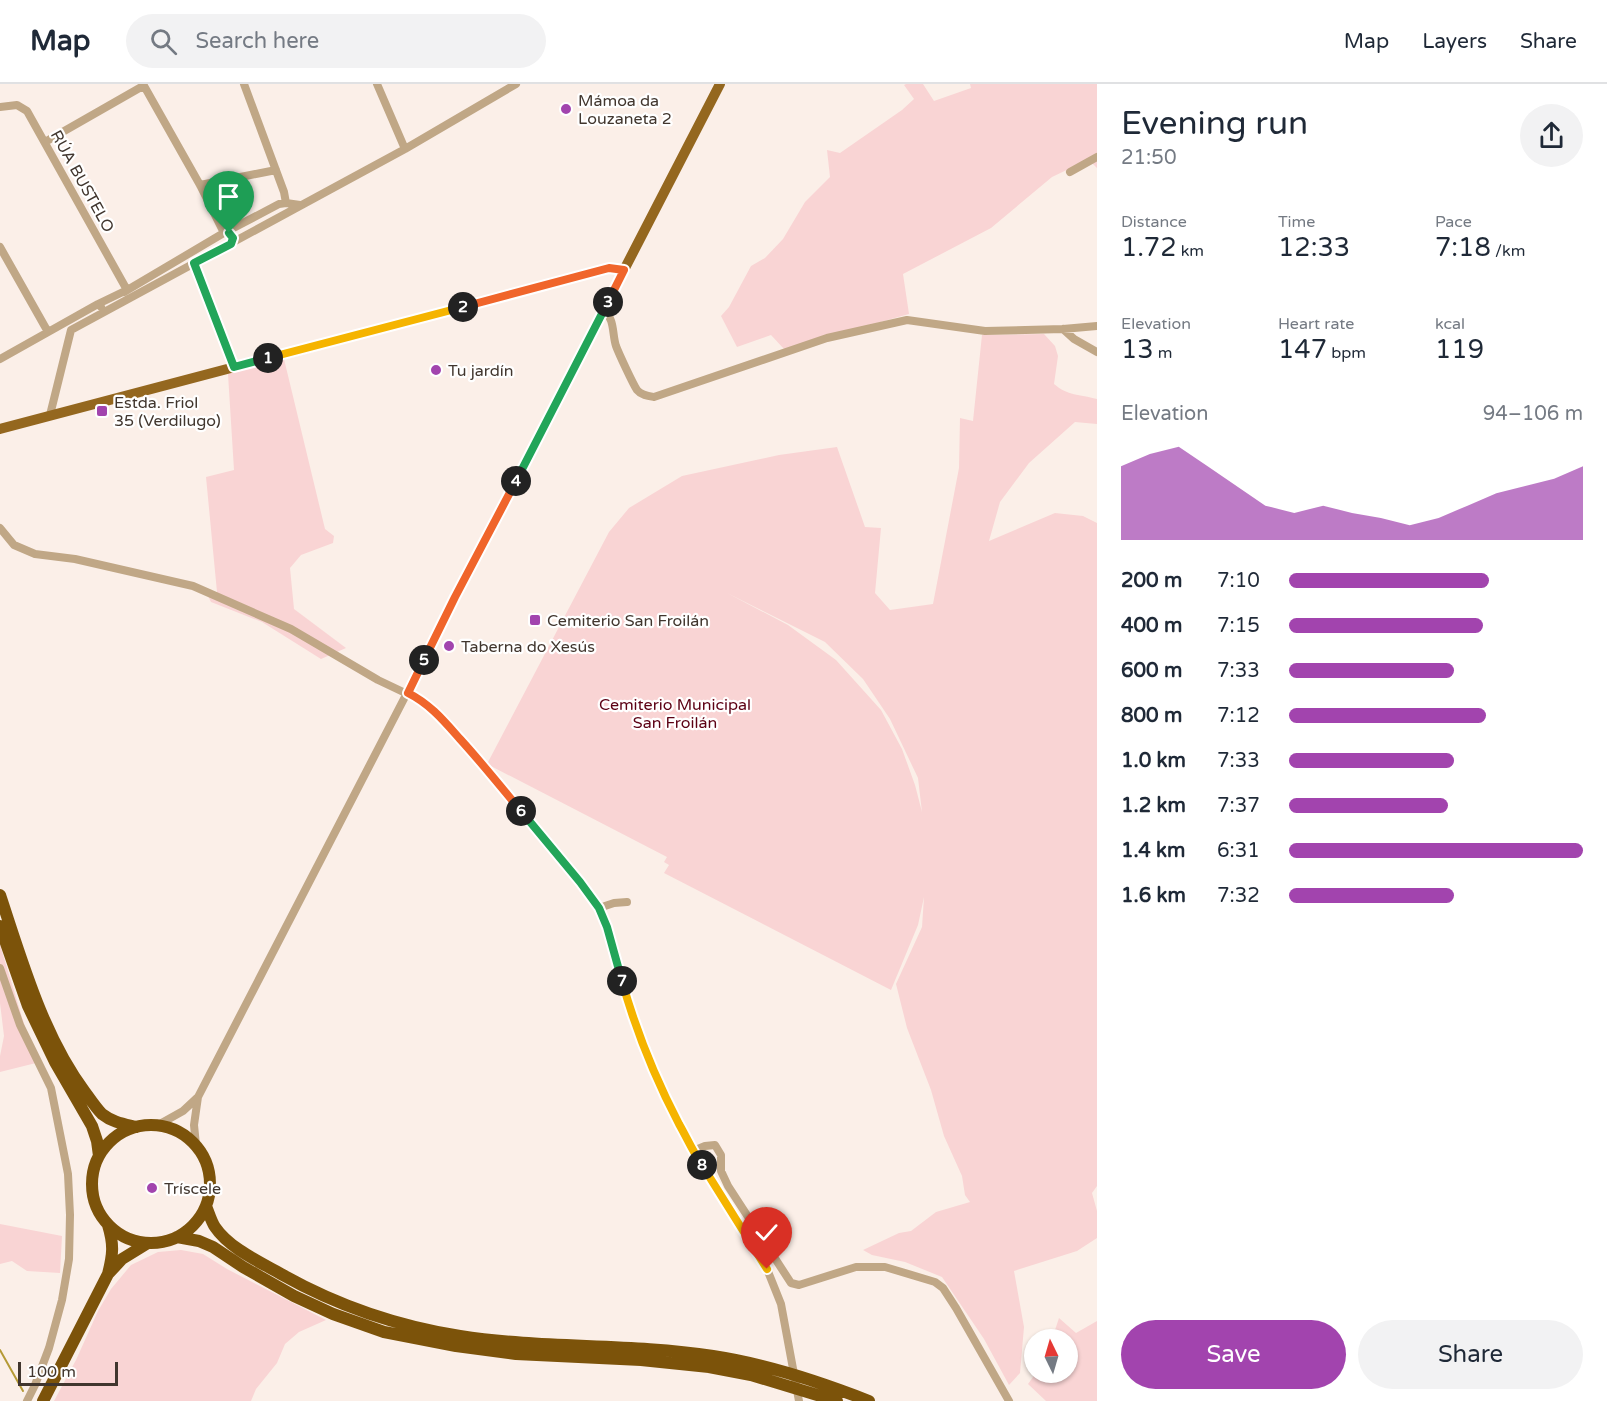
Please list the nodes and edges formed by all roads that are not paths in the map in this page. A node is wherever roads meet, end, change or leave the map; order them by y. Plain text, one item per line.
1 (244, 84) edge
2 (377, 84) edge
3 (516, 84) edge
4 (720, 84) edge
5 (143, 85) edge
6 (0, 107) edge
7 (45, 142) junction
8 (405, 149) junction
9 (1097, 157) edge
10 (276, 170) junction
11 (1070, 172) dead end
12 (200, 185) junction
13 (285, 204) junction
14 (301, 205) junction
15 (285, 214) junction
16 (224, 234) junction
17 (229, 245) junction
18 (0, 247) edge
19 (194, 263) junction
20 (624, 270) junction
21 (127, 290) junction
22 (98, 304) junction
23 (107, 310) junction
24 (604, 311) junction
25 (1097, 326) edge
26 (1063, 329) junction
27 (48, 332) junction
28 (1097, 352) edge
29 (0, 359) edge
30 (234, 367) junction
31 (50, 415) junction
32 (0, 429) edge
33 (0, 528) edge
34 (408, 693) junction
35 (0, 895) edge
36 (627, 902) dead end
37 (599, 908) junction
38 (0, 926) edge
39 (0, 968) edge
40 (198, 1096) junction
41 (158, 1125) junction
42 (136, 1127) junction
43 (196, 1145) junction
44 (693, 1151) junction
45 (99, 1156) junction
46 (206, 1206) junction
47 (108, 1225) junction
48 (177, 1237) junction
49 (148, 1243) junction
50 (108, 1274) junction
51 (27, 1401) edge
52 (43, 1401) edge
53 (799, 1401) edge
54 (837, 1401) edge
55 (869, 1401) edge
56 (1009, 1401) edge

1 - 10 street
2 - 8 street
3 - 8 street
4 - 20 main road
5 - 7 street
5 - 12 street
6 - 7 street, RÚA BUSTELO
7 - 21 street, RÚA BUSTELO
8 - 14 street
9 - 11 street
10 - 12 street
10 - 13 street
12 - 16 street
13 - 14 street
13 - 15 street
13 - 16 street
14 - 15 street
15 - 17 street
16 - 17 street
16 - 21 street
17 - 19 street
18 - 27 street
19 - 23 street
19 - 30 street
20 - 24 street
20 - 30 main road
21 - 22 street
21 - 23 street
22 - 23 street
22 - 27 street
23 - 31 street
24 - 26 street
24 - 34 street
25 - 26 street
26 - 28 street
27 - 29 street
30 - 31 main road
31 - 32 main road
33 - 34 street
34 - 37 street
34 - 40 street
35 - 42 highway
36 - 37 street
37 - 44 street
38 - 45 highway
39 - 51 street
40 - 41 street
40 - 43 street
41 - 42 highway
41 - 43 highway
42 - 45 highway
43 - 46 highway
44 - 53 street
44 - 56 street
45 - 47 highway
46 - 48 highway
46 - 55 highway
47 - 49 highway
47 - 50 highway
48 - 49 highway
48 - 54 highway
49 - 50 highway
50 - 52 highway

